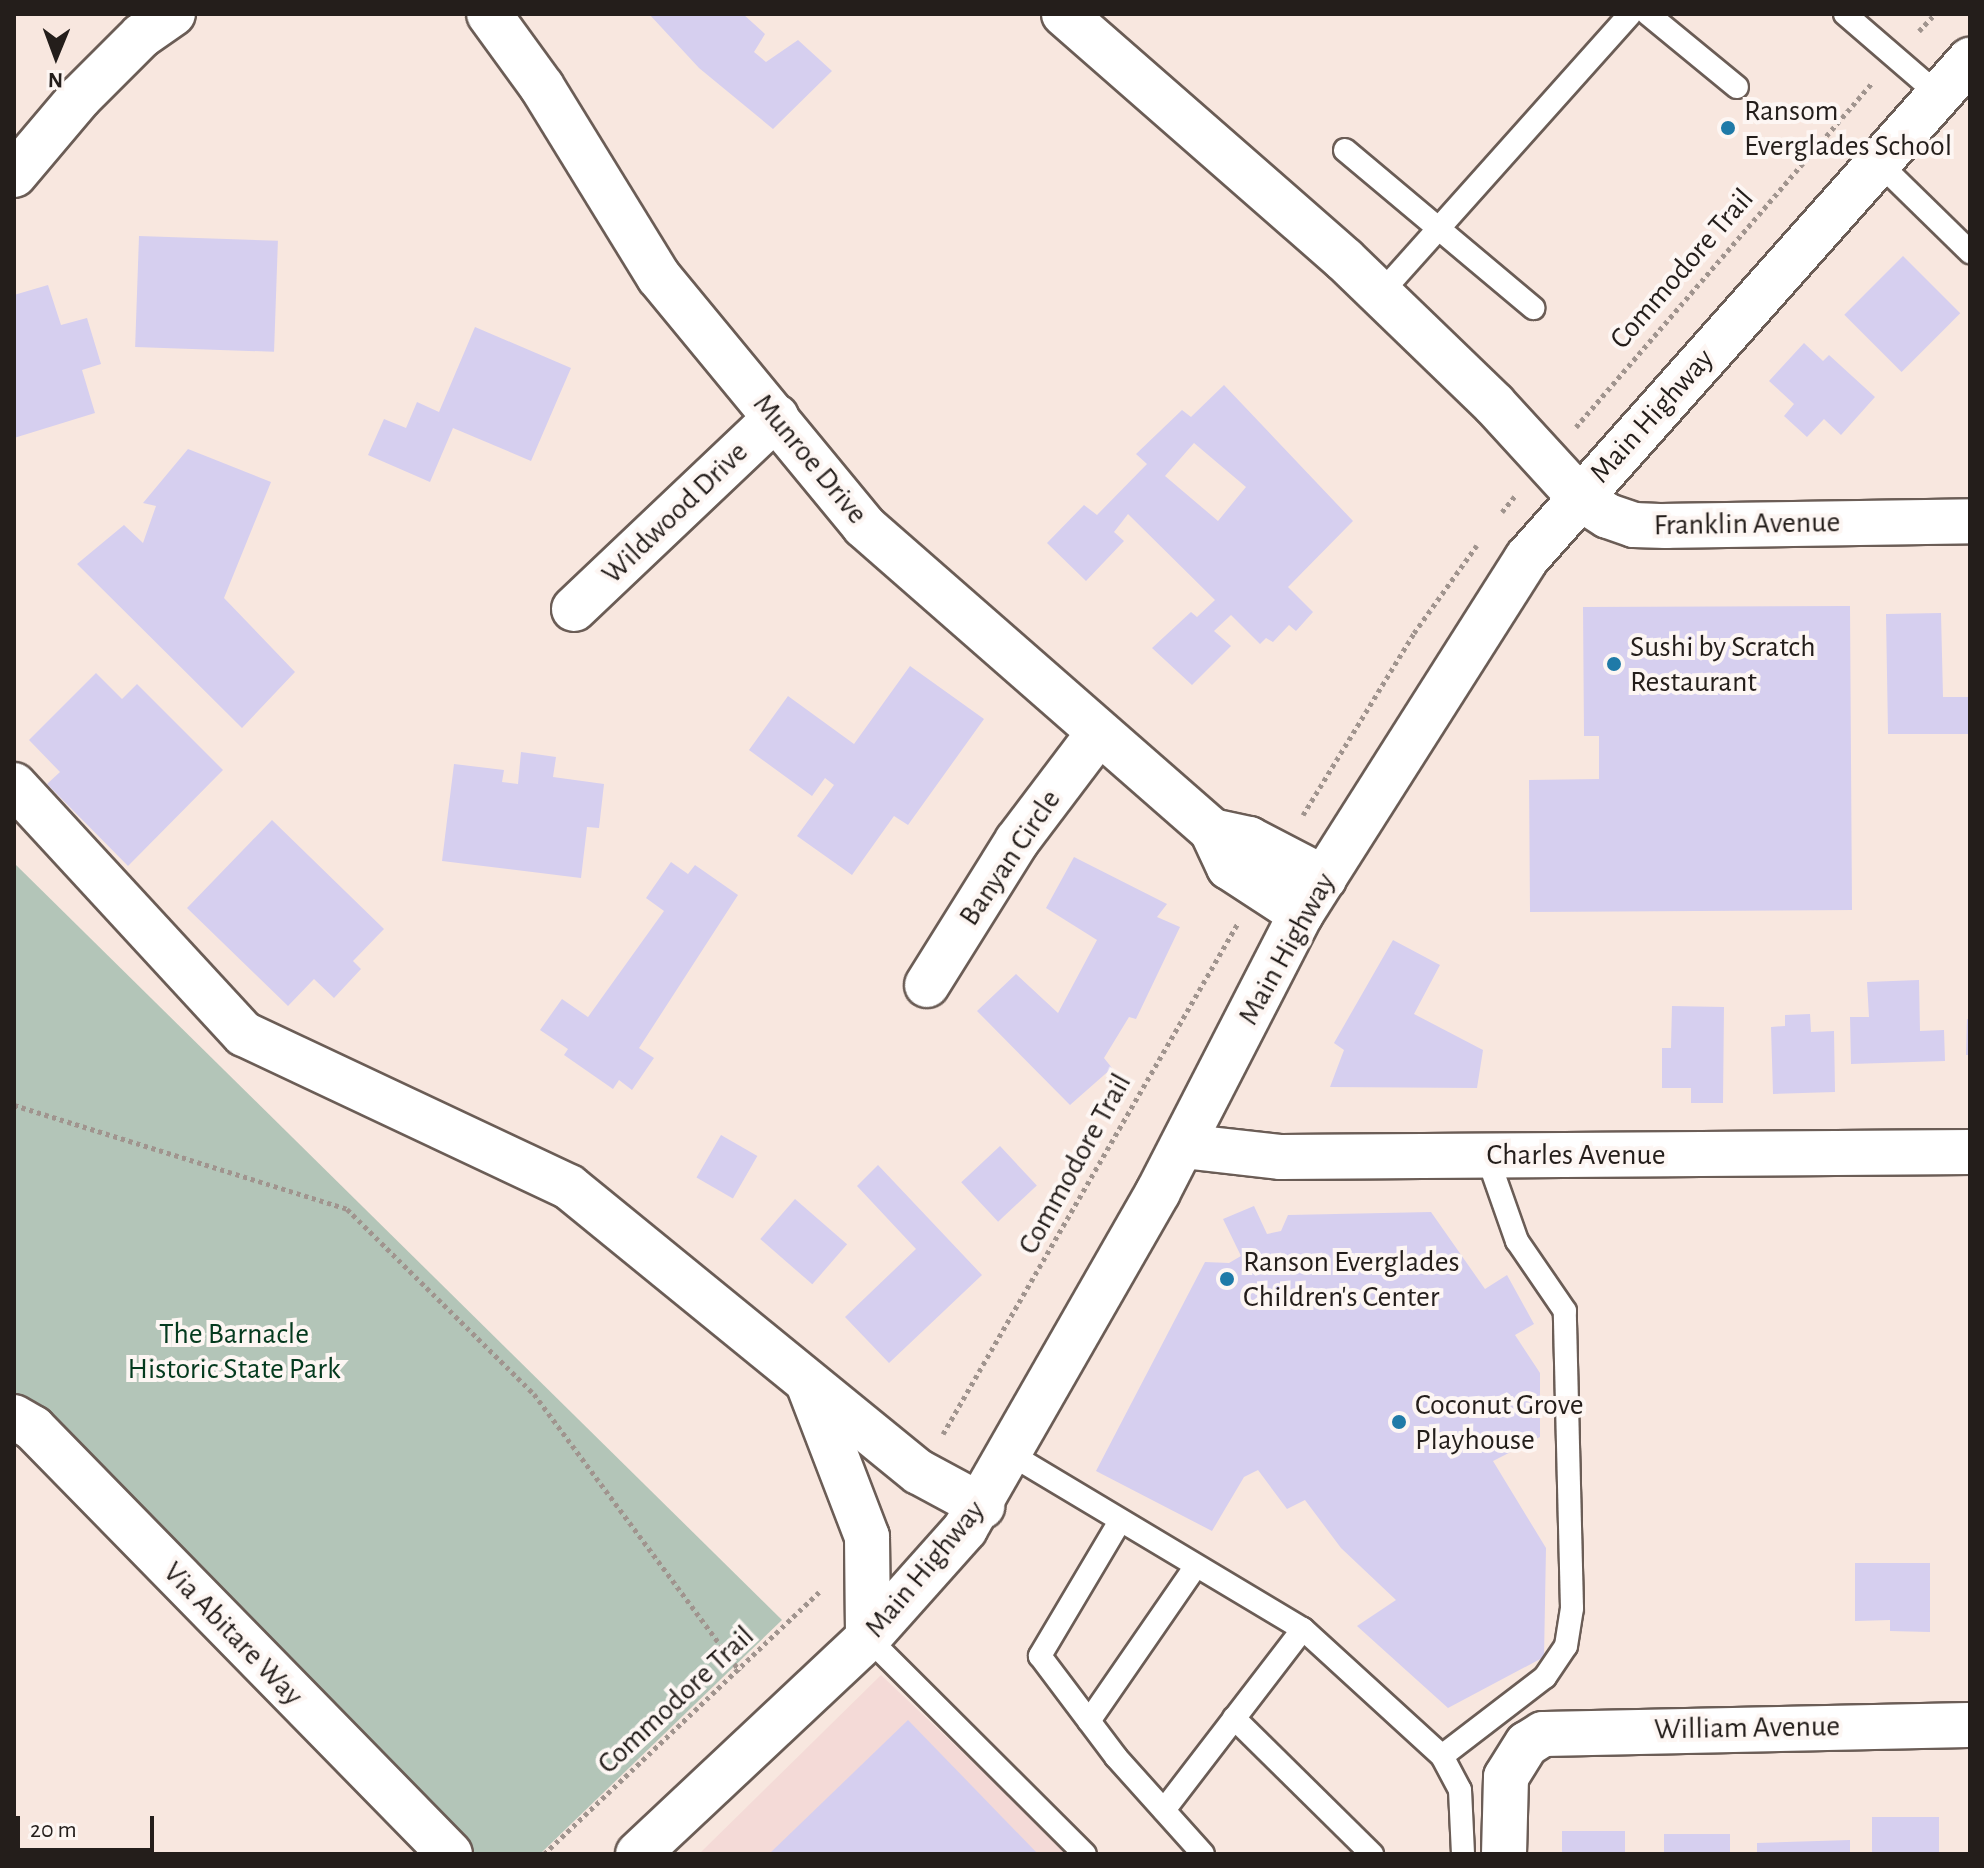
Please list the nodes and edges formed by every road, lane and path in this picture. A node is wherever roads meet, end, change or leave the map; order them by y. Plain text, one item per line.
1 (173, 14) edge
2 (489, 14) edge
3 (1064, 14) edge
4 (1630, 14) edge
5 (1648, 14) edge
6 (1845, 14) edge
7 (1935, 14) edge
8 (1921, 29) dead end
9 (1970, 60) edge
10 (1872, 83) dead end
11 (1737, 87) dead end
12 (1939, 95) junction
13 (1345, 150) dead end
14 (1878, 162) junction
15 (14, 175) edge
16 (1440, 227) junction
17 (1970, 252) edge
18 (1380, 294) junction
19 (1533, 308) dead end
20 (776, 417) junction
21 (1544, 463) junction
22 (1580, 498) junction
23 (1500, 515) dead end
24 (1970, 521) edge
25 (1481, 539) dead end
26 (574, 609) dead end
27 (1098, 734) junction
28 (14, 785) edge
29 (1298, 822) dead end
30 (1312, 896) junction
31 (1245, 912) dead end
32 (927, 985) dead end
33 (14, 1105) edge
34 (1183, 1146) junction
35 (1970, 1152) edge
36 (1487, 1156) junction
37 (807, 1381) junction
38 (14, 1417) edge
39 (942, 1436) dead end
40 (1012, 1455) junction
41 (982, 1506) junction
42 (1120, 1521) junction
43 (1196, 1566) junction
44 (824, 1587) dead end
45 (1303, 1629) junction
46 (868, 1638) junction
47 (740, 1671) junction
48 (1234, 1718) junction
49 (1089, 1721) junction
50 (1970, 1725) edge
51 (1442, 1756) junction
52 (1164, 1810) junction
53 (450, 1854) edge
54 (544, 1854) edge
55 (638, 1854) edge
56 (1085, 1854) edge
57 (1203, 1854) edge
58 (1372, 1854) edge
59 (1463, 1854) edge
60 (1504, 1854) edge

1 - 15 street
2 - 20 street, Munroe Drive
3 - 18 street, Franklin Avenue
4 - 16 lane
5 - 11 lane
6 - 12 lane
7 - 8 path
9 - 12 street, Main Highway
10 - 21 path, Commodore Trail
12 - 14 street, Main Highway
13 - 16 lane
14 - 17 lane
14 - 22 street, Main Highway
16 - 18 lane
16 - 19 lane
18 - 21 street, Franklin Avenue
20 - 26 street, Wildwood Drive
20 - 27 street, Munroe Drive
21 - 22 street, Franklin Avenue
21 - 23 path, Commodore Trail
22 - 24 street, Franklin Avenue
22 - 30 street, Main Highway
25 - 29 path
27 - 30 street, Munroe Drive
27 - 32 street, Banyan Circle
28 - 37 street
30 - 34 street, Main Highway
31 - 39 path, Commodore Trail
33 - 47 path
34 - 36 street, Charles Avenue
34 - 40 street, Main Highway
35 - 36 street, Charles Avenue
36 - 51 lane
37 - 41 street
37 - 46 street
38 - 53 street, Via Abitare Way
40 - 41 street, Main Highway
40 - 42 lane
41 - 46 street, Main Highway
42 - 43 lane
42 - 49 lane
43 - 45 lane
43 - 49 lane
44 - 47 path, Commodore Trail
45 - 48 lane
45 - 51 lane
46 - 55 street, Main Highway
46 - 56 lane
47 - 54 path, Commodore Trail
48 - 52 lane
48 - 58 lane
49 - 52 lane
50 - 60 street, William Avenue
51 - 59 lane
52 - 57 lane

